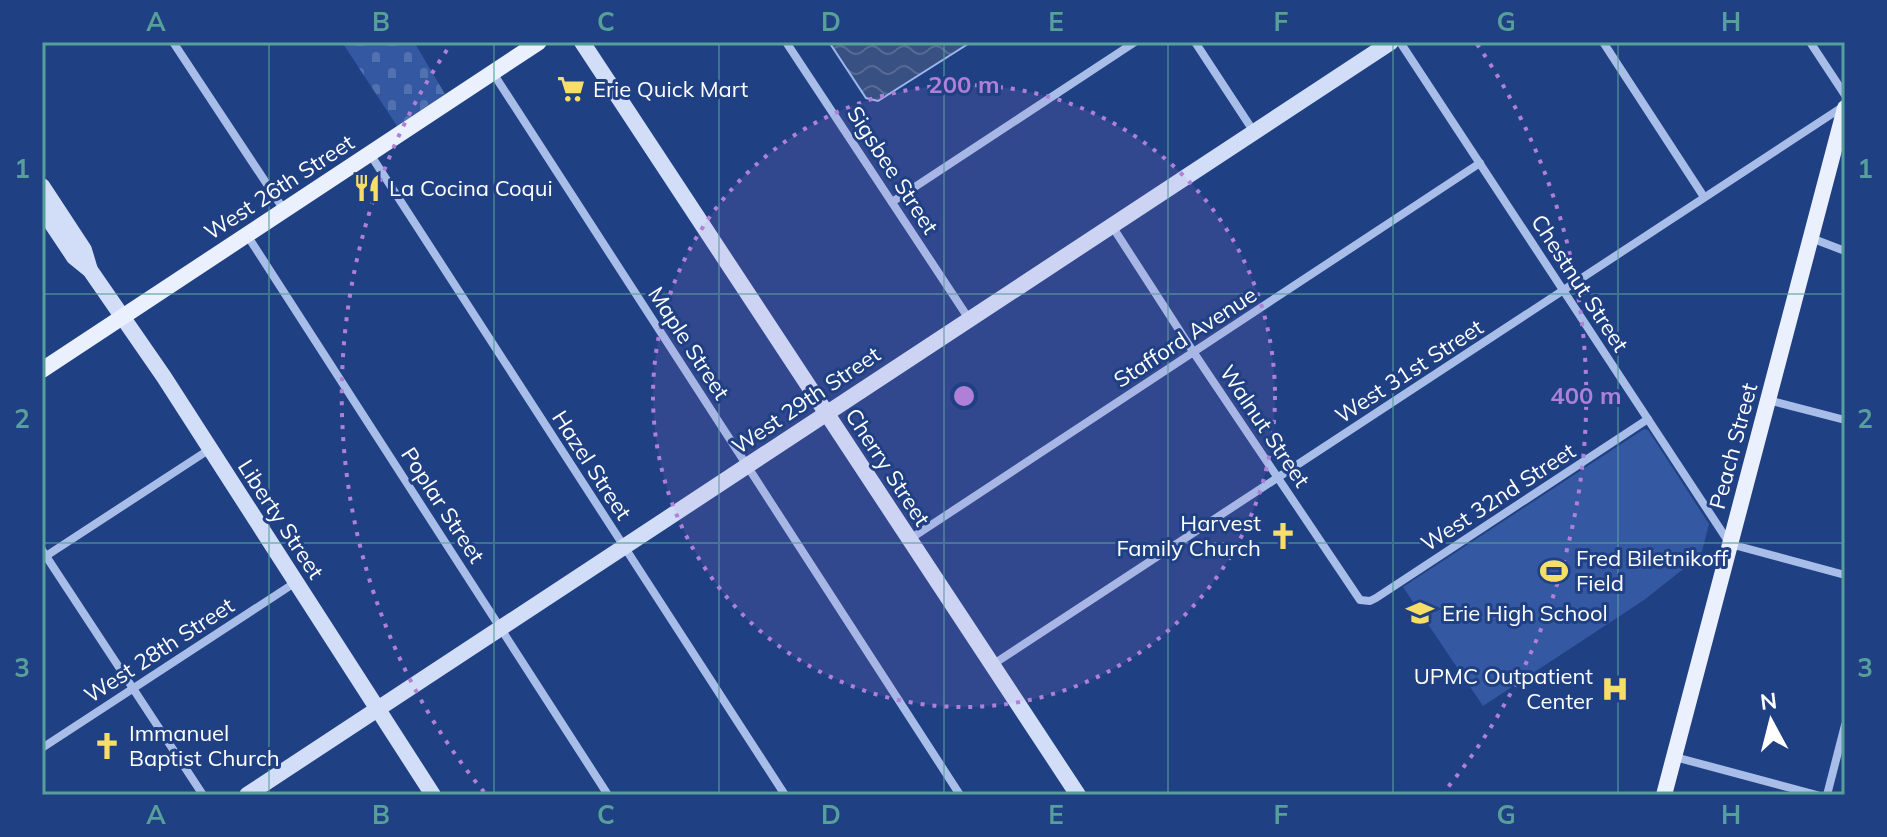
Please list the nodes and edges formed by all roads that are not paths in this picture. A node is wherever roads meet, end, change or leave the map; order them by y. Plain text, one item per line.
1 (173, 42) edge
2 (539, 42) edge
3 (582, 42) edge
4 (786, 42) edge
5 (1135, 42) edge
6 (1195, 42) edge
7 (1391, 42) edge
8 (1400, 42) edge
9 (1603, 42) edge
10 (1810, 42) edge
11 (493, 73) junction
12 (1845, 95) edge
13 (1845, 106) edge
14 (1255, 132) junction
15 (370, 154) junction
16 (1480, 163) junction
17 (42, 186) edge
18 (1704, 197) junction
19 (892, 202) junction
20 (42, 209) edge
21 (284, 210) junction
22 (1112, 225) junction
23 (247, 235) junction
24 (1811, 238) junction
25 (1845, 251) edge
26 (90, 270) junction
27 (1563, 290) junction
28 (122, 317) junction
29 (969, 319) junction
30 (1194, 353) junction
31 (42, 370) edge
32 (1768, 400) junction
33 (827, 413) junction
34 (1648, 419) junction
35 (1845, 420) edge
36 (210, 449) junction
37 (747, 466) junction
38 (1278, 479) junction
39 (910, 539) junction
40 (1730, 544) junction
41 (624, 547) junction
42 (43, 555) edge
43 (1845, 575) edge
44 (296, 582) junction
45 (1366, 601) joint
46 (501, 628) junction
47 (992, 665) junction
48 (133, 688) junction
49 (378, 709) junction
50 (1845, 725) edge
51 (42, 748) edge
52 (1674, 757) junction
53 (203, 795) edge
54 (247, 795) edge
55 (433, 795) edge
56 (608, 795) edge
57 (785, 795) edge
58 (960, 795) edge
59 (1078, 795) edge
60 (1664, 795) edge
61 (1817, 795) edge
62 (1827, 795) edge

1 - 21 street
2 - 11 main road, West 26th Street
3 - 33 street, Cherry Street
4 - 19 street, Sigsbee Street
5 - 19 street
6 - 14 street
7 - 14 street, West 29th Street
8 - 16 street, Chestnut Street
9 - 18 street
10 - 12 street
11 - 15 main road, West 26th Street
11 - 37 street, Maple Street
13 - 18 street, West 31st Street
13 - 24 main road, Peach Street
14 - 22 street, West 29th Street
15 - 21 main road, West 26th Street
15 - 41 street, Hazel Street
16 - 27 street, Chestnut Street
16 - 30 street, Stafford Avenue
17 - 26 street, Liberty Street
18 - 27 street, West 31st Street
19 - 29 street, Sigsbee Street
20 - 26 street, Liberty Street
21 - 23 main road, West 26th Street
22 - 29 street, West 29th Street
22 - 30 street, Walnut Street
23 - 28 main road, West 26th Street
23 - 46 street, Poplar Street
24 - 25 street
24 - 32 main road, Peach Street
26 - 28 street, Liberty Street
27 - 34 street, Chestnut Street
27 - 38 street, West 31st Street
28 - 31 main road, West 26th Street
28 - 36 street, Liberty Street
29 - 33 street, West 29th Street
30 - 38 street, Walnut Street
30 - 39 street, Stafford Avenue
32 - 35 street
32 - 40 main road, Peach Street
33 - 37 street, West 29th Street
33 - 39 street, Cherry Street
34 - 40 street, Chestnut Street
34 - 45 street, West 32nd Street
36 - 42 street
36 - 44 street, Liberty Street
37 - 41 street, West 29th Street
37 - 58 street, Maple Street
38 - 45 street, Walnut Street
38 - 47 street, West 31st Street
39 - 47 street, Cherry Street
40 - 43 street
40 - 52 main road, Peach Street
41 - 46 street, West 29th Street
41 - 57 street, Hazel Street
42 - 48 street
44 - 48 street, West 28th Street
44 - 49 street, Liberty Street
46 - 49 street, West 29th Street
46 - 56 street, Poplar Street
47 - 59 street, Cherry Street
48 - 51 street, West 28th Street
48 - 53 street
49 - 54 street, West 29th Street
49 - 55 street, Liberty Street
50 - 62 street
52 - 60 main road, Peach Street
52 - 61 street

